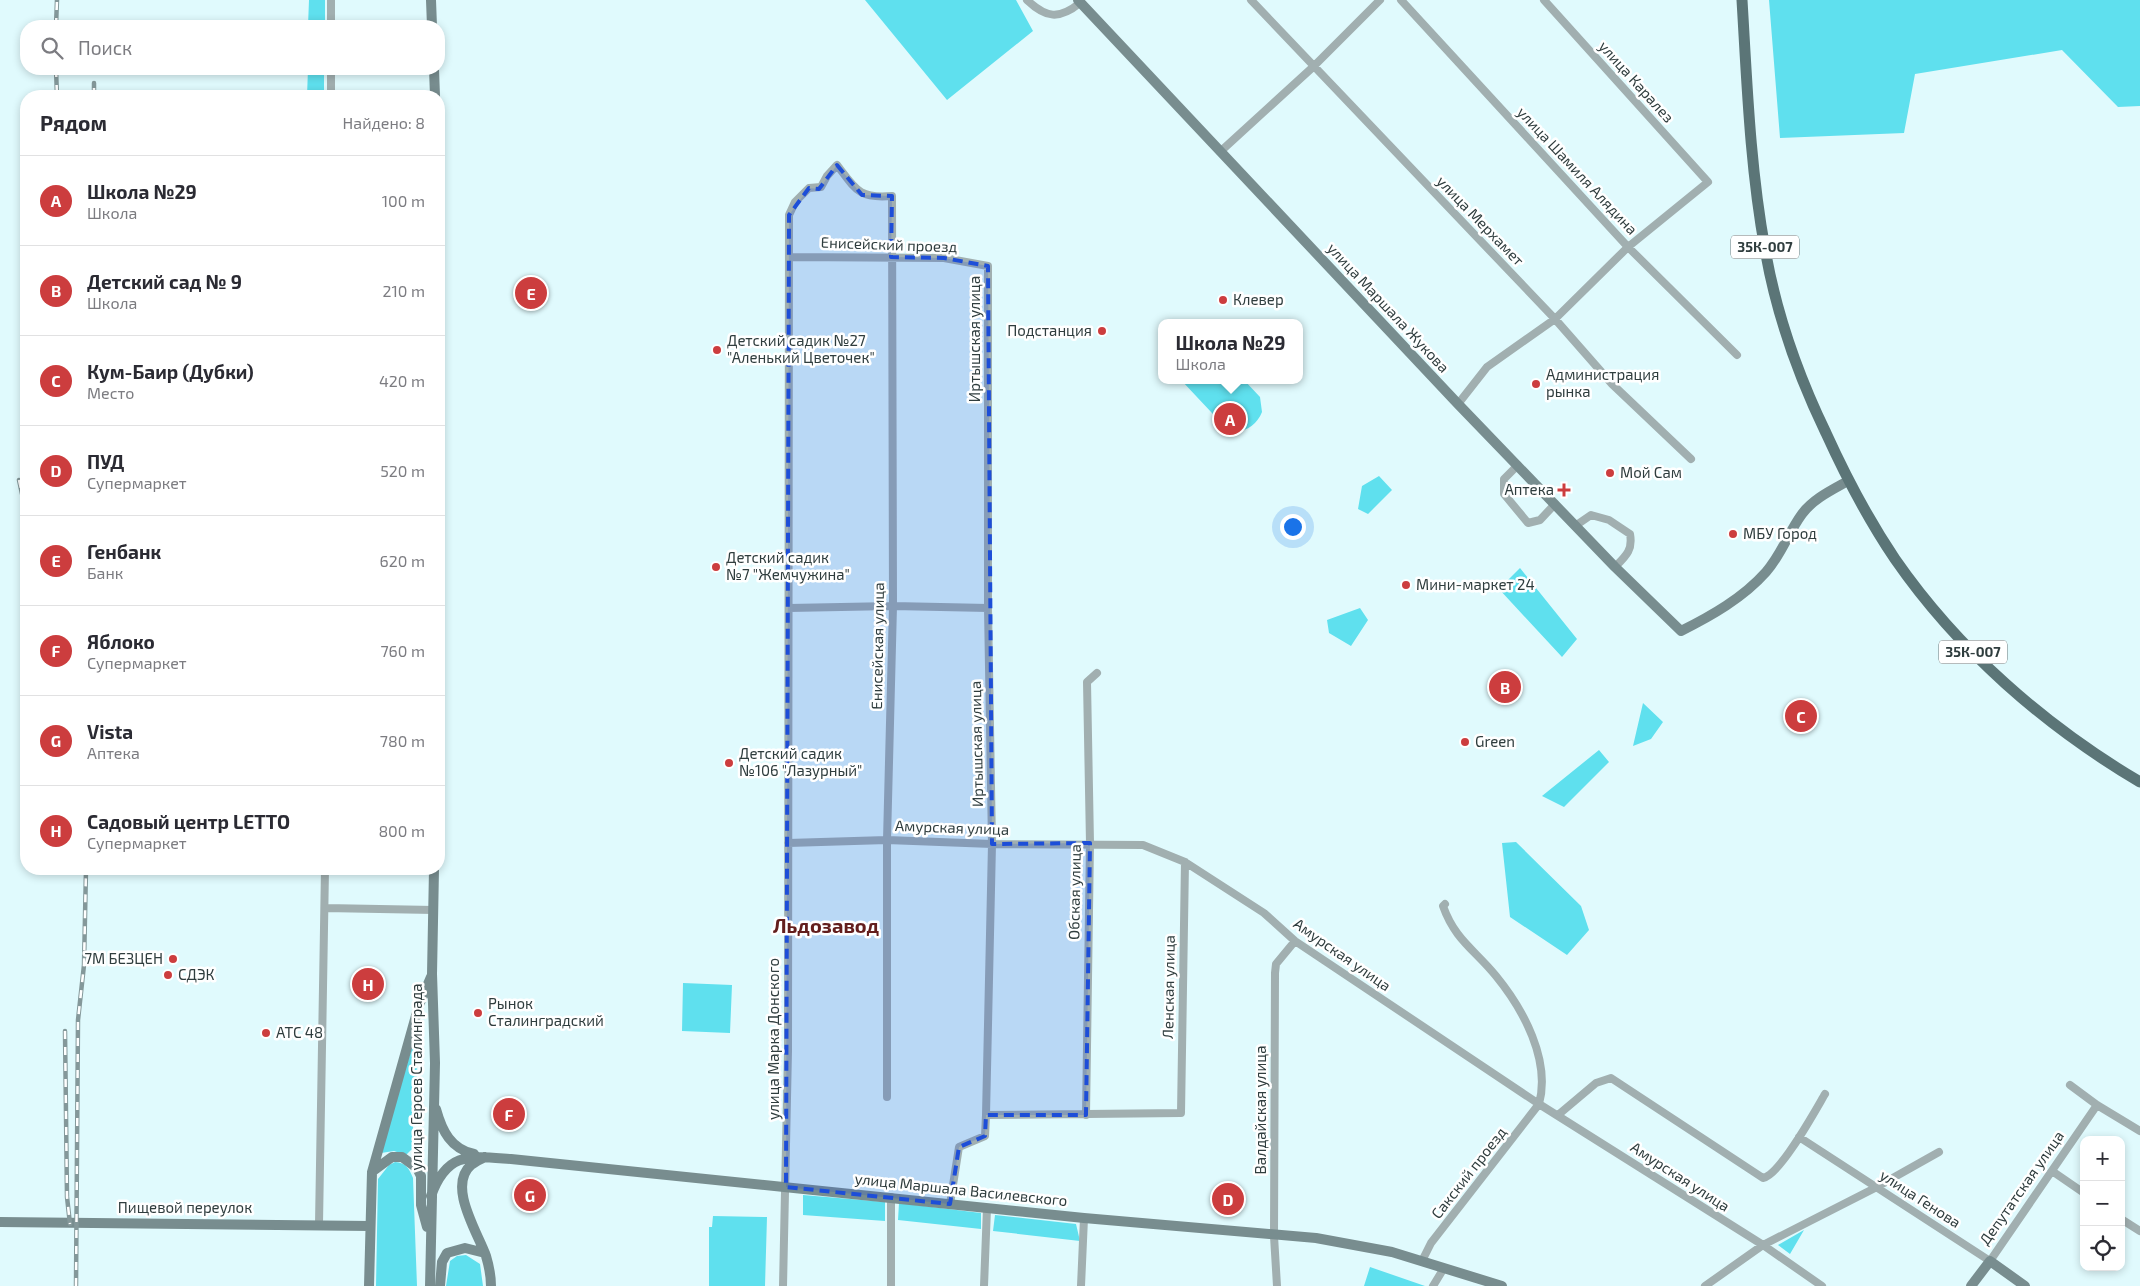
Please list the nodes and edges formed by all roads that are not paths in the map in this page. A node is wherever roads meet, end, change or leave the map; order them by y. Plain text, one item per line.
1 (331, 0) edge
2 (431, 0) edge
3 (1027, 0) edge
4 (1251, 0) edge
5 (1380, 0) edge
6 (1401, 0) edge
7 (1544, 0) edge
8 (1742, 0) edge
9 (1079, 2) edge
10 (331, 20) edge
11 (432, 20) edge
12 (1313, 67) junction
13 (331, 75) edge
14 (434, 75) edge
15 (331, 90) edge
16 (435, 90) edge
17 (1221, 151) junction
18 (892, 196) joint
19 (1628, 247) junction
20 (789, 256) junction
21 (891, 257) junction
22 (988, 266) joint
23 (1555, 320) junction
24 (1737, 355) dead end
25 (1458, 404) junction
26 (1691, 460) dead end
27 (1518, 465) junction
28 (1848, 481) junction
29 (1555, 504) junction
30 (1575, 526) junction
31 (1615, 567) junction
32 (893, 606) junction
33 (789, 608) junction
34 (988, 608) junction
35 (1097, 673) dead end
36 (2140, 782) edge
37 (886, 840) junction
38 (788, 843) junction
39 (1090, 843) junction
40 (992, 844) junction
41 (1185, 862) junction
42 (325, 875) edge
43 (434, 875) edge
44 (1445, 904) dead end
45 (325, 908) junction
46 (434, 910) junction
47 (1294, 942) junction
48 (432, 974) junction
49 (2070, 1084) dead end
50 (1825, 1094) dead end
51 (887, 1097) dead end
52 (434, 1098) junction
53 (1539, 1104) junction
54 (2097, 1105) junction
55 (986, 1115) junction
56 (1086, 1115) junction
57 (1558, 1115) junction
58 (2140, 1131) edge
59 (1800, 1137) junction
60 (1939, 1152) dead end
61 (485, 1157) junction
62 (2052, 1171) junction
63 (372, 1172) junction
64 (786, 1187) junction
65 (1875, 1188) junction
66 (2080, 1190) edge
67 (431, 1196) junction
68 (892, 1197) junction
69 (950, 1204) junction
70 (987, 1208) junction
71 (1084, 1218) junction
72 (2125, 1221) edge
73 (0, 1222) edge
74 (319, 1224) junction
75 (370, 1226) junction
76 (2140, 1231) edge
77 (1274, 1236) junction
78 (430, 1240) junction
79 (1762, 1245) junction
80 (485, 1254) junction
81 (1422, 1261) junction
82 (1990, 1261) junction
83 (1444, 1268) junction
84 (369, 1286) edge
85 (430, 1286) edge
86 (440, 1286) edge
87 (492, 1286) edge
88 (783, 1286) edge
89 (891, 1286) edge
90 (984, 1286) edge
91 (1081, 1286) edge
92 (1277, 1286) edge
93 (1433, 1286) edge
94 (1502, 1286) edge
95 (1706, 1286) edge
96 (1822, 1286) edge
97 (1971, 1286) edge
98 (2025, 1286) edge

1 - 10 street
2 - 11 street
3 - 9 street
4 - 12 street, улица Мерхамет
5 - 12 street
6 - 19 street, улица Шамиля Алядина
7 - 19 street, улица Каралез
8 - 28 main road, 35К-007
9 - 17 street, улица Маршала Жукова
12 - 17 street
12 - 23 street, улица Мерхамет
13 - 15 street
14 - 16 street
17 - 25 street, улица Маршала Жукова
18 - 20 street, улица Марка Донского
18 - 21 street, Енисейская улица
19 - 23 street
19 - 24 street, улица Шамиля Алядина
20 - 21 street, Енисейский проезд
20 - 33 street, улица Марка Донского
21 - 22 street, Енисейский проезд
21 - 32 street, Енисейская улица
22 - 34 street, Иртышская улица
23 - 25 street
23 - 26 street, улица Мерхамет
25 - 27 street, улица Маршала Жукова
27 - 29 street, улица Маршала Жукова
27 - 29 street
28 - 31 street, улица Маршала Жукова
28 - 36 main road, 35К-007
29 - 30 street, улица Маршала Жукова
30 - 31 street, улица Маршала Жукова
30 - 31 street
32 - 33 street
32 - 34 street
32 - 37 street, Енисейская улица
33 - 38 street, улица Марка Донского
34 - 40 street, Иртышская улица
35 - 39 street, Обская улица
37 - 38 street, Амурская улица
37 - 40 street, Амурская улица
37 - 51 street, Енисейская улица
38 - 64 street, улица Марка Донского
39 - 40 street, Амурская улица
39 - 41 street, Амурская улица
39 - 56 street, Обская улица
40 - 55 street, Иртышская улица
41 - 47 street, Амурская улица
41 - 56 street, Ленская улица
42 - 45 street
43 - 46 street, улица Героев Сталинграда
44 - 53 street
45 - 46 street
45 - 74 street
46 - 48 street, улица Героев Сталинграда
47 - 53 street, Амурская улица
47 - 77 street, Валдайская улица
48 - 52 street, улица Героев Сталинграда
48 - 63 street
49 - 54 street
50 - 59 street
52 - 61 street
52 - 67 street, улица Героев Сталинграда
53 - 57 street, Амурская улица
53 - 81 street, Сакский проезд
54 - 58 street
54 - 62 street, Депутатская улица
55 - 56 street
55 - 69 street, Иртышская улица
57 - 59 street
57 - 79 street, Амурская улица
59 - 65 street, улица Генова
60 - 65 street
61 - 64 street, улица Маршала Василевского
61 - 67 street, улица Маршала Василевского
61 - 80 street
62 - 66 street
62 - 82 street, Депутатская улица
63 - 75 street
63 - 78 street
64 - 68 street, улица Маршала Василевского
64 - 88 street, улица Марка Донского
65 - 79 street
65 - 82 street, улица Генова
67 - 78 street, улица Героев Сталинграда
68 - 69 street, улица Маршала Василевского
68 - 89 street
69 - 70 street, улица Маршала Василевского
70 - 71 street, улица Маршала Василевского
70 - 90 street
71 - 77 street, улица Маршала Василевского
71 - 91 street
72 - 76 street
73 - 74 street, Пищевой переулок
74 - 75 street, Пищевой переулок
75 - 84 street
77 - 81 street, улица Маршала Василевского
77 - 92 street, Валдайская улица
78 - 85 street, улица Героев Сталинграда
79 - 95 street
79 - 96 street, Амурская улица
80 - 86 street
80 - 87 street
81 - 83 street, улица Маршала Василевского
82 - 97 street, Депутатская улица
82 - 98 street, улица Генова
83 - 93 street
83 - 94 street, улица Маршала Василевского

